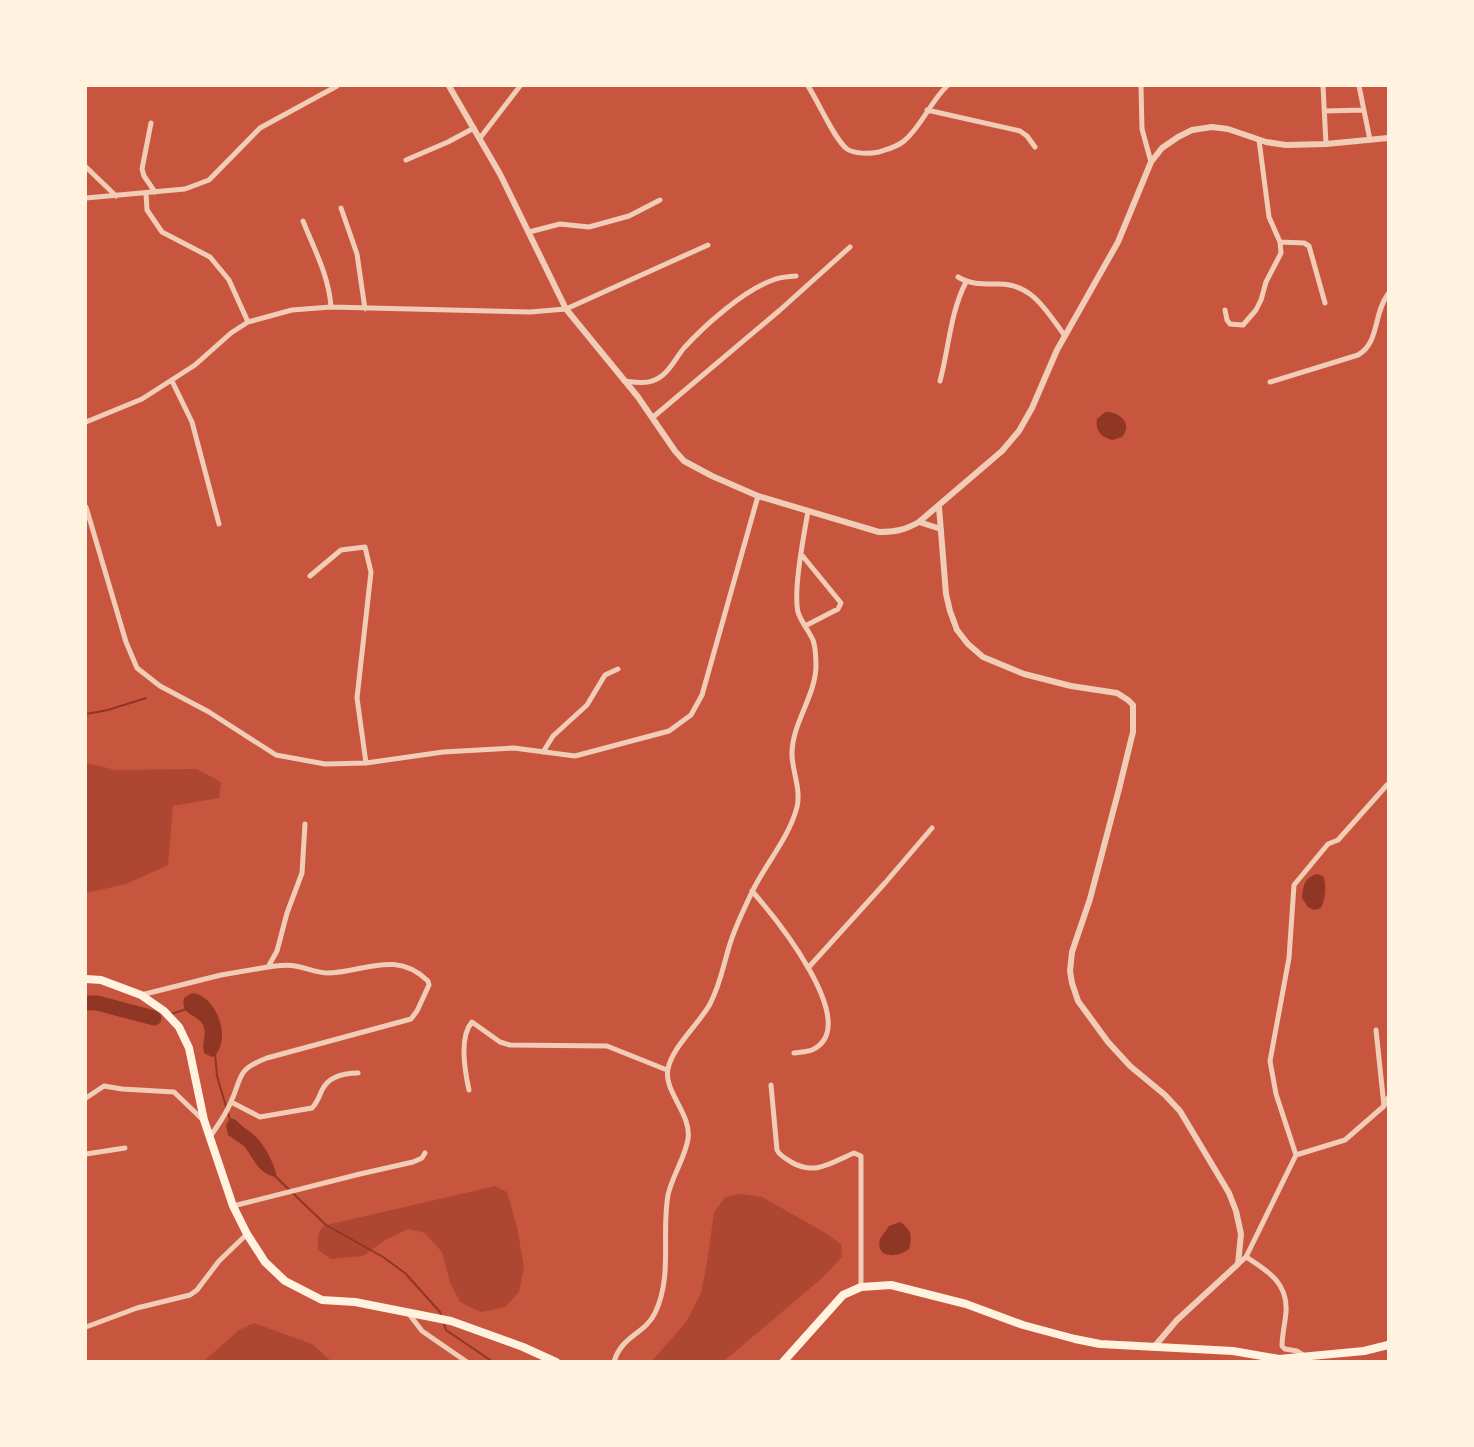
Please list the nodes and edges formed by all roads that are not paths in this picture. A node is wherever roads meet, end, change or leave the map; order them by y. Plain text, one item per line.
1 (337, 86) edge
2 (449, 86) edge
3 (520, 86) edge
4 (808, 86) edge
5 (947, 86) edge
6 (1141, 86) edge
7 (1323, 86) edge
8 (1359, 86) edge
9 (927, 110) junction
10 (1364, 110) junction
11 (1325, 111) junction
12 (151, 123) dead end
13 (474, 128) junction
14 (480, 138) junction
15 (1389, 138) edge
16 (1259, 140) junction
17 (1370, 140) junction
18 (1326, 144) junction
19 (1035, 147) dead end
20 (406, 160) dead end
21 (1151, 162) junction
22 (86, 167) edge
23 (155, 192) junction
24 (146, 193) junction
25 (116, 196) junction
26 (86, 198) edge
27 (660, 200) dead end
28 (341, 208) dead end
29 (303, 220) dead end
30 (529, 232) junction
31 (1280, 242) junction
32 (708, 245) dead end
33 (850, 247) dead end
34 (796, 276) dead end
35 (958, 277) dead end
36 (966, 282) junction
37 (1389, 294) edge
38 (1325, 303) dead end
39 (331, 307) junction
40 (365, 309) junction
41 (566, 309) junction
42 (1225, 310) dead end
43 (248, 322) junction
44 (1065, 336) junction
45 (172, 381) junction
46 (624, 381) junction
47 (940, 381) dead end
48 (1270, 382) dead end
49 (652, 418) junction
50 (86, 422) edge
51 (758, 496) junction
52 (86, 507) edge
53 (939, 507) junction
54 (808, 511) junction
55 (919, 522) junction
56 (219, 524) dead end
57 (941, 529) junction
58 (801, 554) junction
59 (310, 576) dead end
60 (805, 626) junction
61 (618, 669) dead end
62 (543, 752) junction
63 (366, 763) junction
64 (1387, 785) edge
65 (305, 824) dead end
66 (932, 828) dead end
67 (753, 891) junction
68 (268, 967) junction
69 (808, 968) junction
70 (86, 979) edge
71 (141, 995) junction
72 (1376, 1030) dead end
73 (794, 1053) dead end
74 (667, 1070) junction
75 (358, 1073) dead end
76 (771, 1085) dead end
77 (469, 1090) dead end
78 (86, 1098) edge
79 (1389, 1098) edge
80 (231, 1102) junction
81 (1384, 1106) junction
82 (204, 1120) junction
83 (209, 1139) junction
84 (125, 1148) dead end
85 (424, 1153) dead end
86 (86, 1154) edge
87 (1296, 1155) junction
88 (233, 1206) junction
89 (247, 1234) junction
90 (1246, 1257) junction
91 (1238, 1264) junction
92 (861, 1287) junction
93 (409, 1314) junction
94 (86, 1327) edge
95 (1389, 1345) edge
96 (1154, 1347) junction
97 (1307, 1357) junction
98 (467, 1362) edge
99 (556, 1362) edge
100 (614, 1362) edge
101 (783, 1362) edge

1 - 23 street
2 - 13 street
3 - 14 street
4 - 9 street
5 - 9 street
6 - 21 street
7 - 11 street
8 - 10 street
9 - 19 street
10 - 11 street
10 - 17 street
11 - 18 street
12 - 23 street
13 - 14 street
13 - 20 street
14 - 30 street
15 - 17 street
16 - 18 street
16 - 21 street
16 - 31 street
17 - 18 street
21 - 44 street
22 - 25 street
23 - 24 street
24 - 25 street
24 - 43 street
25 - 26 street
27 - 30 street
28 - 40 street
29 - 39 street
30 - 41 street
31 - 38 street
31 - 42 street
32 - 41 street
33 - 49 street
34 - 46 street
35 - 36 street
36 - 44 street
36 - 47 street
37 - 48 street
39 - 40 street
39 - 43 street
40 - 41 street
41 - 46 street
43 - 45 street
44 - 53 street
45 - 50 street
45 - 56 street
46 - 49 street
49 - 51 street
51 - 54 street
51 - 62 street
52 - 63 street
53 - 55 street
53 - 57 street
54 - 55 street
54 - 58 street
55 - 57 street
57 - 91 street
58 - 60 street
58 - 60 street
59 - 63 street
60 - 67 street
61 - 62 street
62 - 63 street
64 - 87 street
65 - 68 street
66 - 69 street
67 - 69 street
67 - 74 street
68 - 71 street
68 - 80 street
69 - 73 street
70 - 71 main road
71 - 82 main road
72 - 81 street
74 - 77 street
74 - 100 street
75 - 80 street
76 - 92 street
78 - 82 street
79 - 81 street
80 - 83 street
81 - 87 street
82 - 83 main road
83 - 88 main road
84 - 86 street
85 - 88 street
87 - 90 street
88 - 89 main road
89 - 93 main road
89 - 94 street
90 - 91 street
90 - 97 street
91 - 96 street
92 - 96 main road
92 - 101 main road
93 - 98 street
93 - 99 main road
95 - 97 main road
96 - 97 main road

